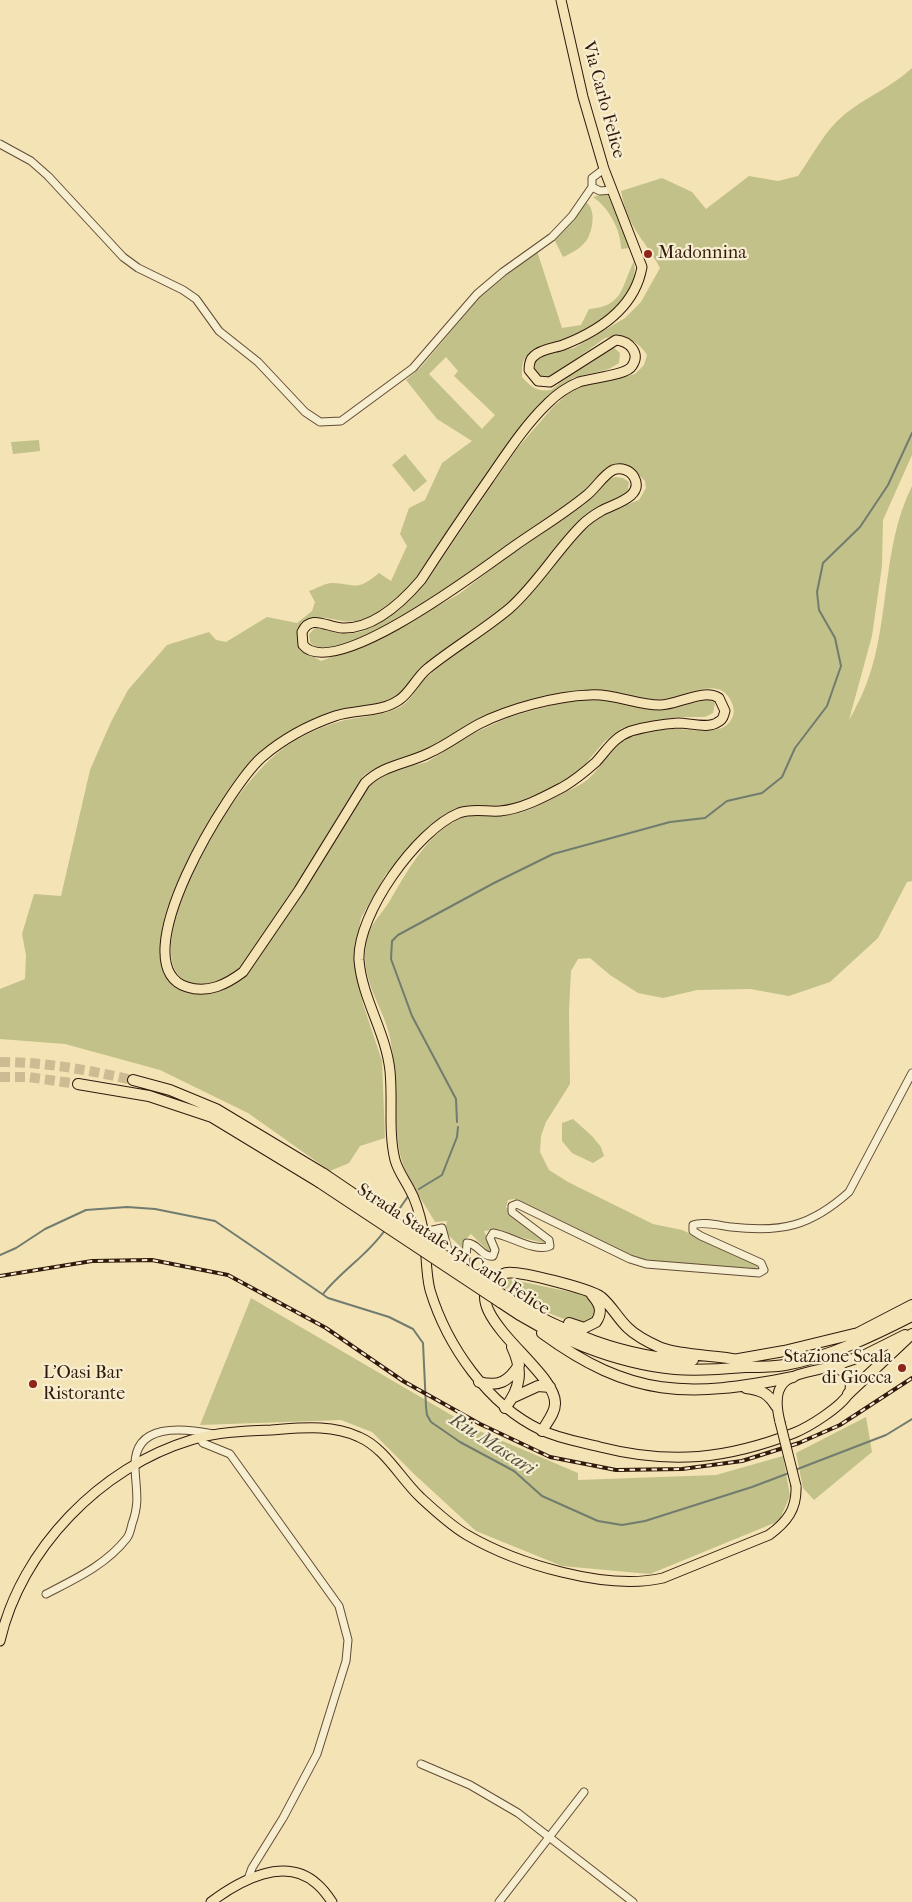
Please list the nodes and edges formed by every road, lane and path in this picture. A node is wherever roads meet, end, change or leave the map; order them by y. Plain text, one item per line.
1 (561, 0) edge
2 (0, 144) edge
3 (604, 169) junction
4 (592, 187) junction
5 (612, 190) junction
6 (912, 1073) edge
7 (133, 1080) tunnel mouth
8 (78, 1084) tunnel mouth
9 (322, 1178) junction
10 (424, 1232) junction
11 (588, 1290) junction
12 (504, 1301) junction
13 (912, 1305) edge
14 (912, 1316) edge
15 (912, 1333) edge
16 (508, 1337) junction
17 (739, 1360) junction
18 (520, 1365) junction
19 (833, 1366) junction
20 (793, 1377) junction
21 (479, 1382) junction
22 (550, 1387) junction
23 (735, 1387) junction
24 (848, 1394) junction
25 (514, 1397) junction
26 (776, 1406) junction
27 (505, 1408) junction
28 (542, 1430) junction
29 (214, 1434) junction
30 (200, 1437) junction
31 (134, 1465) junction
32 (46, 1594) dead end
33 (0, 1642) edge
34 (422, 1764) dead end
35 (584, 1792) dead end
36 (550, 1838) junction
37 (248, 1880) junction
38 (211, 1902) edge
39 (332, 1902) edge
40 (499, 1902) edge
41 (633, 1902) edge

1 - 3 main road, Via Carlo Felice
2 - 4 street
3 - 4 street
3 - 5 main road, Via Carlo Felice
4 - 5 street
5 - 10 main road, Via Carlo Felice
6 - 10 street
7 - 9 highway, Strada Statale 131 Carlo Felice
8 - 9 highway, Strada Statale 131 Carlo Felice
9 - 12 highway, Strada Statale 131 Carlo Felice, bridge
10 - 21 main road
11 - 12 highway
11 - 16 highway
11 - 17 highway
12 - 14 highway, Strada Statale 131 Carlo Felice
12 - 17 highway, Strada Statale 131 Carlo Felice
12 - 23 highway
13 - 17 highway, Strada Statale 131 Carlo Felice
15 - 19 highway
15 - 24 highway
16 - 18 highway
16 - 22 highway
18 - 21 highway
18 - 25 highway
19 - 20 main road
19 - 24 main road
20 - 23 highway
20 - 26 main road
21 - 27 main road
22 - 25 highway
22 - 28 highway
23 - 26 highway
24 - 28 main road
25 - 27 highway
26 - 29 main road, bridge
27 - 28 main road
29 - 30 main road
29 - 31 street
30 - 31 main road
30 - 37 street
31 - 32 street
31 - 33 main road
34 - 36 street
35 - 36 street
36 - 40 street
36 - 41 street
37 - 38 main road
37 - 39 main road

